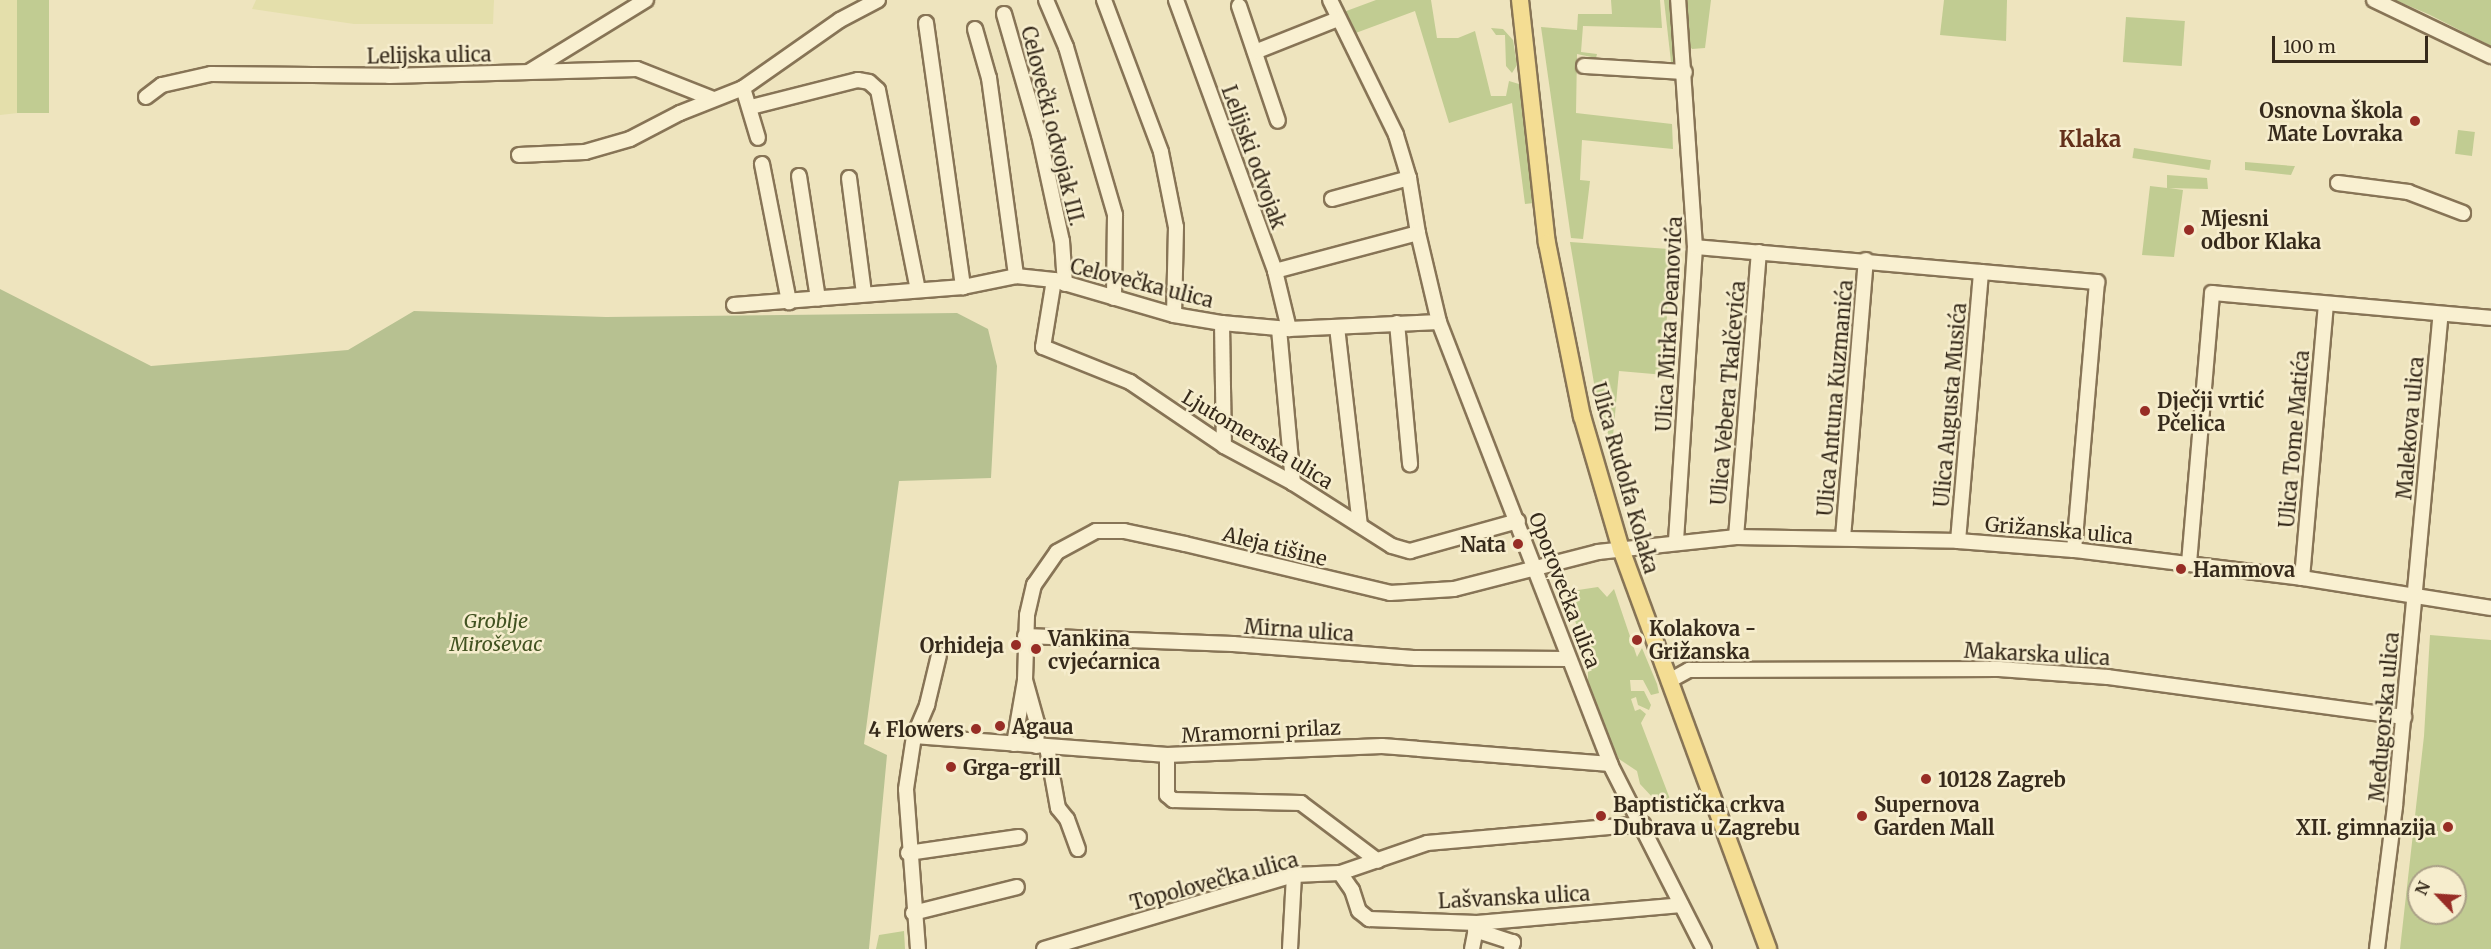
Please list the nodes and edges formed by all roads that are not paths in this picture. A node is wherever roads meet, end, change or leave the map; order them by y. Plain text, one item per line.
1 (646, 0) edge
2 (878, 0) edge
3 (1046, 0) edge
4 (1104, 0) edge
5 (1176, 0) edge
6 (1330, 0) edge
7 (1520, 0) edge
8 (1678, 0) edge
9 (2374, 0) edge
10 (1239, 6) dead end
11 (1004, 14) dead end
12 (1338, 20) junction
13 (926, 23) dead end
14 (975, 29) dead end
15 (1255, 52) junction
16 (2491, 56) edge
17 (1584, 66) dead end
18 (529, 72) junction
19 (1685, 72) junction
20 (743, 88) junction
21 (146, 97) dead end
22 (713, 99) junction
23 (751, 106) junction
24 (1278, 121) dead end
25 (758, 138) dead end
26 (519, 155) dead end
27 (762, 164) dead end
28 (799, 176) dead end
29 (849, 178) dead end
30 (1409, 178) junction
31 (2338, 183) dead end
32 (1332, 198) dead end
33 (2463, 213) dead end
34 (1418, 233) junction
35 (1695, 247) junction
36 (1759, 252) junction
37 (1866, 260) junction
38 (1275, 271) junction
39 (1981, 272) junction
40 (1016, 276) junction
41 (1059, 282) junction
42 (963, 287) junction
43 (918, 290) junction
44 (864, 294) junction
45 (1113, 298) junction
46 (818, 299) junction
47 (789, 302) junction
48 (2326, 304) junction
49 (734, 305) dead end
50 (2441, 314) junction
51 (1173, 315) junction
52 (2491, 318) edge
53 (1439, 322) junction
54 (1222, 323) junction
55 (1397, 323) junction
56 (1337, 327) junction
57 (1284, 329) junction
58 (1224, 446) junction
59 (1410, 464) dead end
60 (1293, 483) junction
61 (1518, 521) junction
62 (1360, 525) junction
63 (1736, 537) junction
64 (1843, 538) junction
65 (1676, 541) junction
66 (1958, 541) junction
67 (1621, 549) junction
68 (2074, 550) junction
69 (2189, 563) junction
70 (1535, 567) junction
71 (2302, 578) junction
72 (2414, 596) junction
73 (2491, 608) edge
74 (1025, 636) junction
75 (939, 655) dead end
76 (1569, 659) junction
77 (1025, 680) junction
78 (1669, 681) junction
79 (2404, 717) junction
80 (914, 736) junction
81 (1014, 744) junction
82 (1042, 746) junction
83 (1167, 755) junction
84 (1610, 764) junction
85 (1643, 824) junction
86 (1019, 837) dead end
87 (1078, 849) dead end
88 (908, 853) junction
89 (1378, 861) junction
90 (1340, 873) junction
91 (1294, 875) junction
92 (1017, 887) dead end
93 (1681, 905) junction
94 (913, 913) junction
95 (1476, 926) junction
96 (918, 949) edge
97 (1044, 949) edge
98 (1290, 949) edge
99 (1472, 949) edge
100 (1511, 949) edge
101 (1704, 949) edge
102 (1768, 949) edge
103 (2377, 949) edge

1 - 18 street
2 - 20 street
3 - 45 street
4 - 51 street
5 - 38 street, Lelijski odvojak
6 - 12 street, Oporovečka ulica
7 - 67 main road, Ulica Rudolfa Kolaka
8 - 19 street, Ulica Mirka Deanovića
9 - 16 street
10 - 15 street
11 - 41 street, Celovečki odvojak III.
12 - 15 street
12 - 30 street, Oporovečka ulica
13 - 42 street
14 - 40 street
15 - 24 street
17 - 19 street
18 - 21 street, Lelijska ulica
18 - 22 street, Lelijska ulica
19 - 35 street, Ulica Mirka Deanovića
20 - 22 street
20 - 23 street
22 - 26 street
23 - 25 street
23 - 43 street
27 - 47 street
28 - 46 street
29 - 44 street
30 - 32 street
30 - 34 street, Oporovečka ulica
31 - 33 street
34 - 38 street
34 - 53 street, Oporovečka ulica
35 - 36 street
35 - 65 street, Ulica Mirka Deanovića
36 - 37 street
36 - 63 street, Ulica Vebera Tkalčevića
37 - 39 street
37 - 64 street, Ulica Antuna Kuzmanića
38 - 57 street, Lelijski odvojak
39 - 66 street, Ulica Augusta Musića
39 - 68 street
40 - 41 street, Celovečka ulica
40 - 42 street, Celovečka ulica
41 - 45 street, Celovečka ulica
41 - 58 street, Ljutomerska ulica
42 - 43 street, Celovečka ulica
43 - 44 street, Celovečka ulica
44 - 46 street, Celovečka ulica
45 - 51 street, Celovečka ulica
46 - 47 street, Celovečka ulica
47 - 49 street, Celovečka ulica
48 - 50 street
48 - 69 street
48 - 71 street, Ulica Tome Matića
50 - 52 street
50 - 72 street, Malekova ulica
51 - 54 street, Celovečka ulica
53 - 55 street, Celovečka ulica
53 - 61 street, Oporovečka ulica
54 - 57 street, Celovečka ulica
54 - 58 street
55 - 56 street, Celovečka ulica
55 - 59 street
56 - 57 street, Celovečka ulica
56 - 62 street
57 - 60 street, Lelijski odvojak
58 - 60 street, Ljutomerska ulica
60 - 62 street, Ljutomerska ulica
61 - 62 street, Ljutomerska ulica
61 - 70 street, Oporovečka ulica
63 - 64 street, Grižanska ulica
63 - 65 street, Grižanska ulica
64 - 66 street, Grižanska ulica
65 - 67 street, Grižanska ulica
66 - 68 street, Grižanska ulica
67 - 70 street, Aleja tišine
67 - 78 main road, Ulica Rudolfa Kolaka
68 - 69 street, Grižanska ulica
69 - 71 street, Grižanska ulica
70 - 74 street, Aleja tišine
70 - 76 street, Oporovečka ulica
71 - 72 street, Grižanska ulica
72 - 73 street, Grižanska ulica
72 - 79 street, Međugorska ulica
74 - 76 street, Mirna ulica
74 - 77 street, Aleja tišine
75 - 80 street
76 - 84 street, Oporovečka ulica
77 - 81 street, Aleja tišine
77 - 82 street, Aleja tišine
78 - 79 street, Makarska ulica
78 - 102 main road, Ulica Rudolfa Kolaka
79 - 103 street, Međugorska ulica
80 - 81 street, Mramorni prilaz
80 - 88 street
81 - 82 street, Mramorni prilaz
82 - 83 street, Mramorni prilaz
82 - 87 street, Aleja tišine
83 - 84 street, Mramorni prilaz
83 - 89 street
84 - 85 street, Oporovečka ulica
85 - 89 street, Topolovečka ulica
85 - 93 street, Oporovečka ulica
86 - 88 street
88 - 94 street
89 - 90 street, Topolovečka ulica
90 - 91 street, Topolovečka ulica
90 - 95 street, Lašvanska ulica
91 - 97 street, Topolovečka ulica
91 - 98 street
92 - 94 street
93 - 95 street, Lašvanska ulica
93 - 101 street, Oporovečka ulica
94 - 96 street
95 - 99 street
95 - 100 street

